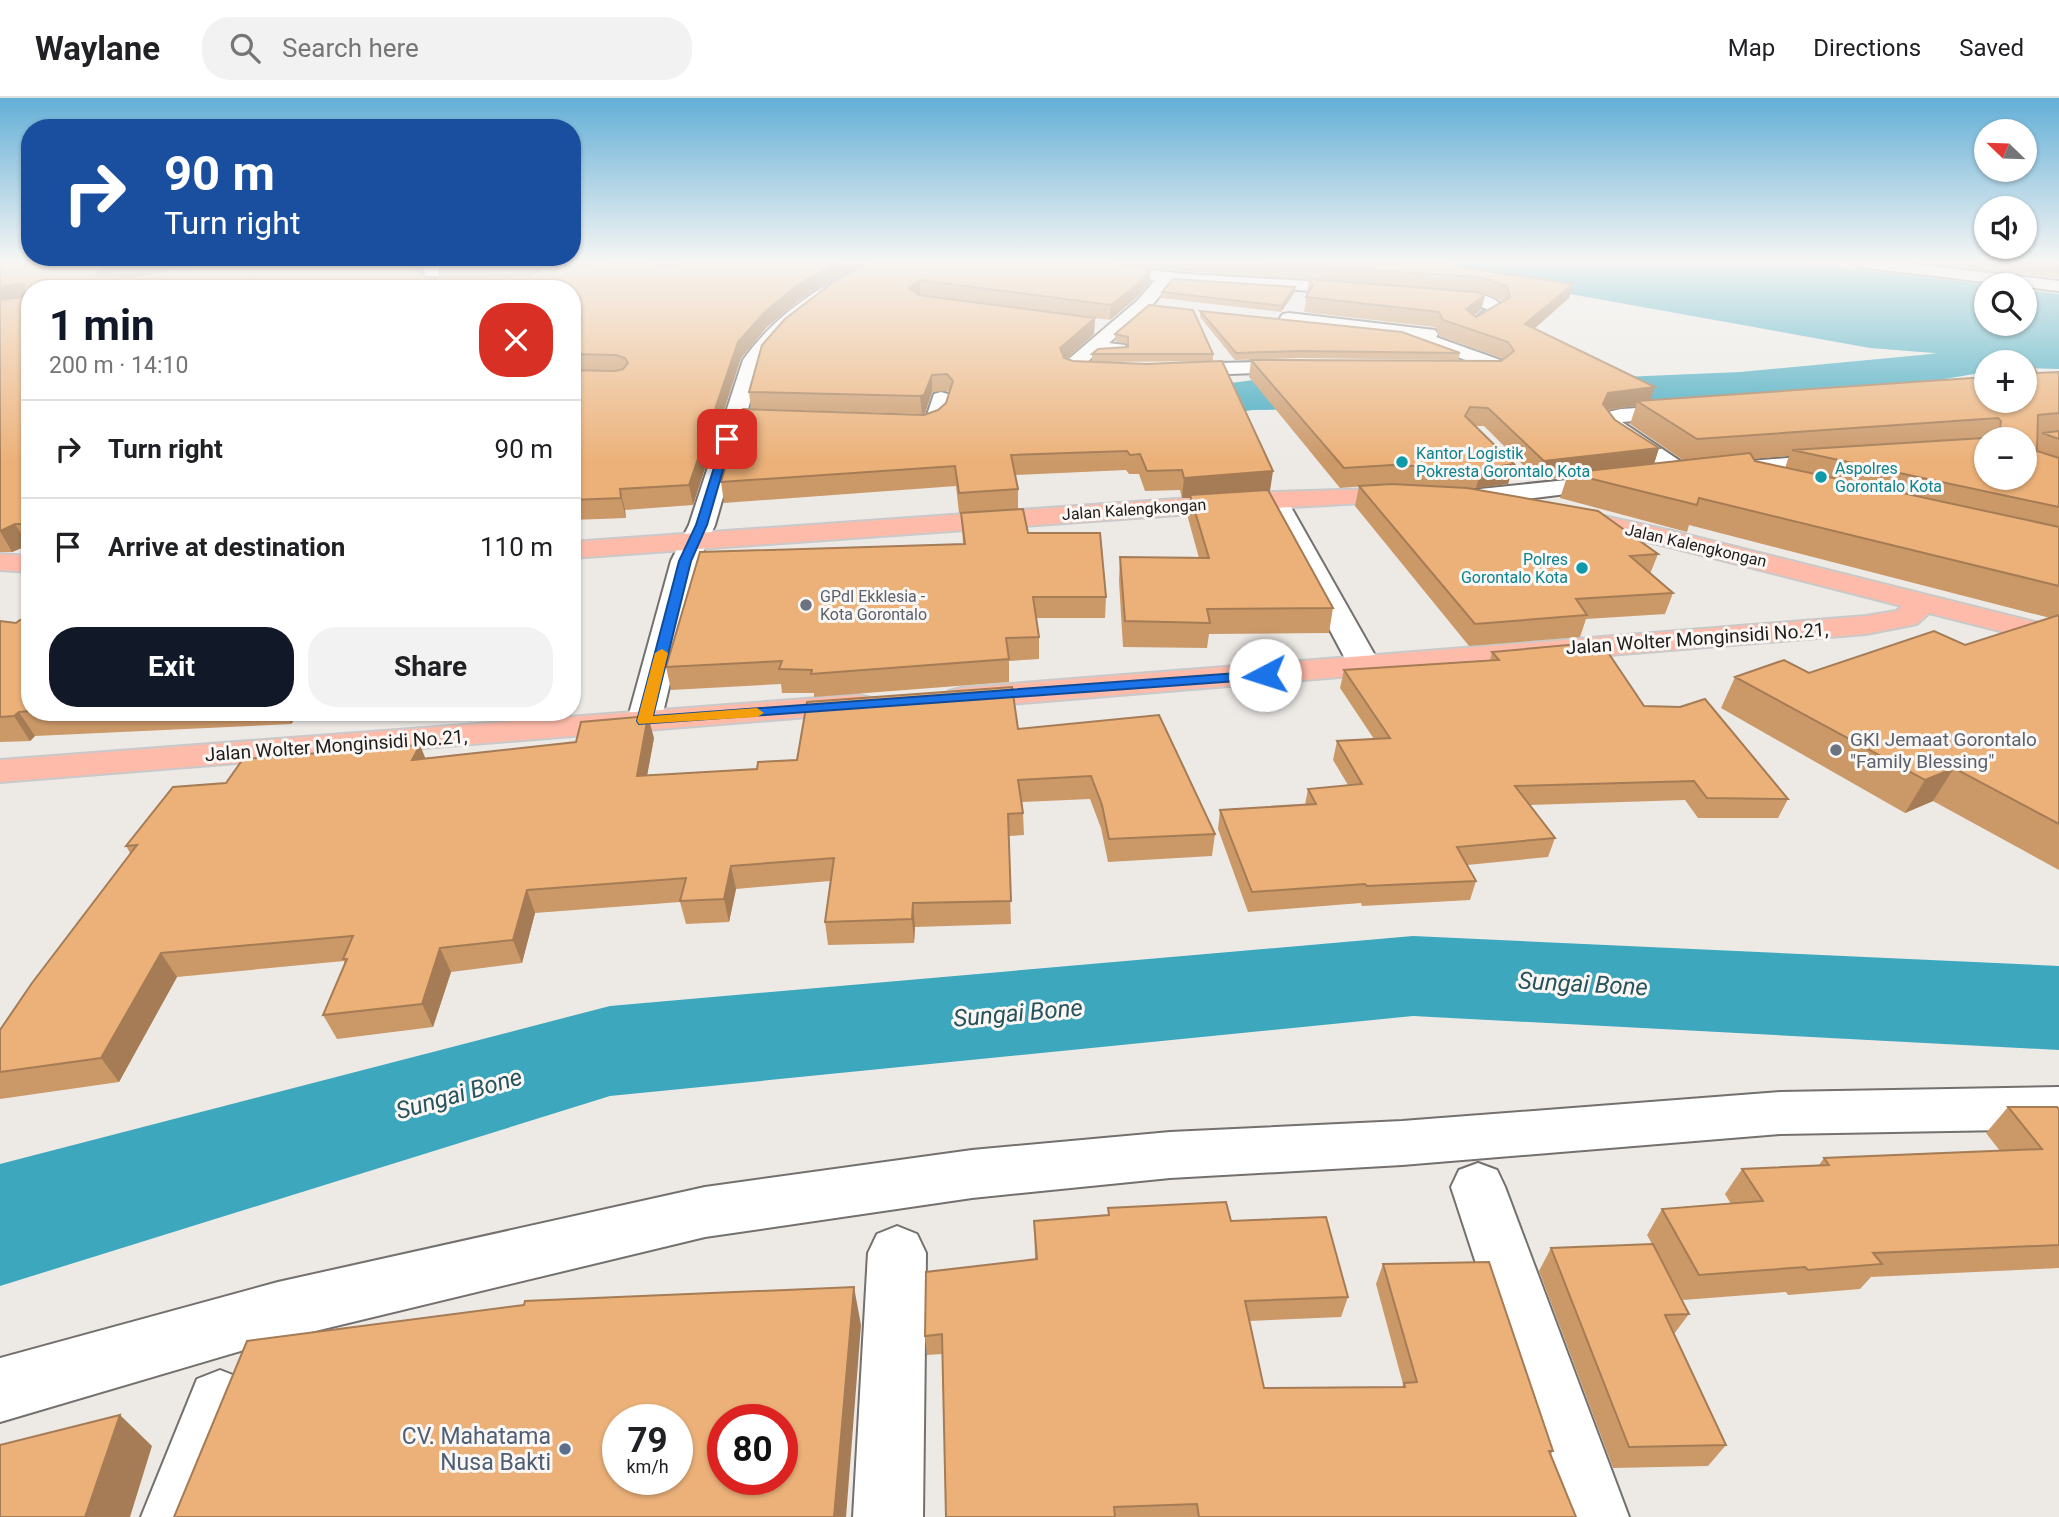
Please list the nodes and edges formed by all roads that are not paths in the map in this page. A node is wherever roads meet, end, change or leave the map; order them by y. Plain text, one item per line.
1 (779, 329) edge
2 (1115, 329) edge
3 (1387, 329) edge
4 (1440, 329) edge
5 (1405, 331) junction
6 (1093, 347) junction
7 (1137, 350) edge
8 (1163, 352) edge
9 (1239, 359) edge
10 (1323, 368) edge
11 (1155, 371) edge
12 (1447, 371) edge
13 (1134, 372) edge
14 (941, 398) edge
15 (1702, 410) edge
16 (734, 418) junction
17 (762, 419) edge
18 (873, 422) edge
19 (1859, 460) edge
20 (1513, 469) dead end
21 (1713, 470) junction
22 (1683, 474) junction
23 (1795, 489) edge
24 (1531, 491) junction
25 (1470, 498) junction
26 (1274, 500) junction
27 (696, 541) junction
28 (581, 549) edge
29 (0, 562) edge
30 (21, 563) edge
31 (1923, 603) junction
32 (2059, 637) edge
33 (1365, 666) junction
34 (935, 700) edge
35 (894, 703) edge
36 (644, 721) junction
37 (0, 771) edge
38 (2059, 1108) edge
39 (1478, 1187) dead end
40 (897, 1253) dead end
41 (0, 1390) edge
42 (220, 1402) edge
43 (176, 1517) edge
44 (888, 1517) edge
45 (1594, 1517) edge

1 - 16 street
2 - 6 street
3 - 5 street
4 - 5 street
5 - 12 street
6 - 7 street
6 - 13 street
8 - 9 street
10 - 11 street
14 - 18 street
15 - 22 street
16 - 17 street
16 - 27 street
19 - 21 street
20 - 24 street
21 - 22 street
21 - 23 street
22 - 24 street
24 - 25 street
25 - 26 highway, Jalan Kalengkongan
25 - 31 highway, Jalan Kalengkongan
26 - 27 highway, Jalan Kalengkongan
26 - 33 street
27 - 28 highway, Jalan Kalengkongan
27 - 36 street
29 - 30 highway
31 - 32 highway, Jalan Kalengkongan
31 - 33 highway, Jalan Wolter Monginsidi No.21,
33 - 34 highway, Jalan Wolter Monginsidi No.21,
35 - 36 highway, Jalan Wolter Monginsidi No.21,
36 - 37 highway, Jalan Wolter Monginsidi No.21,
38 - 41 street
39 - 45 street
40 - 44 street
42 - 43 street

